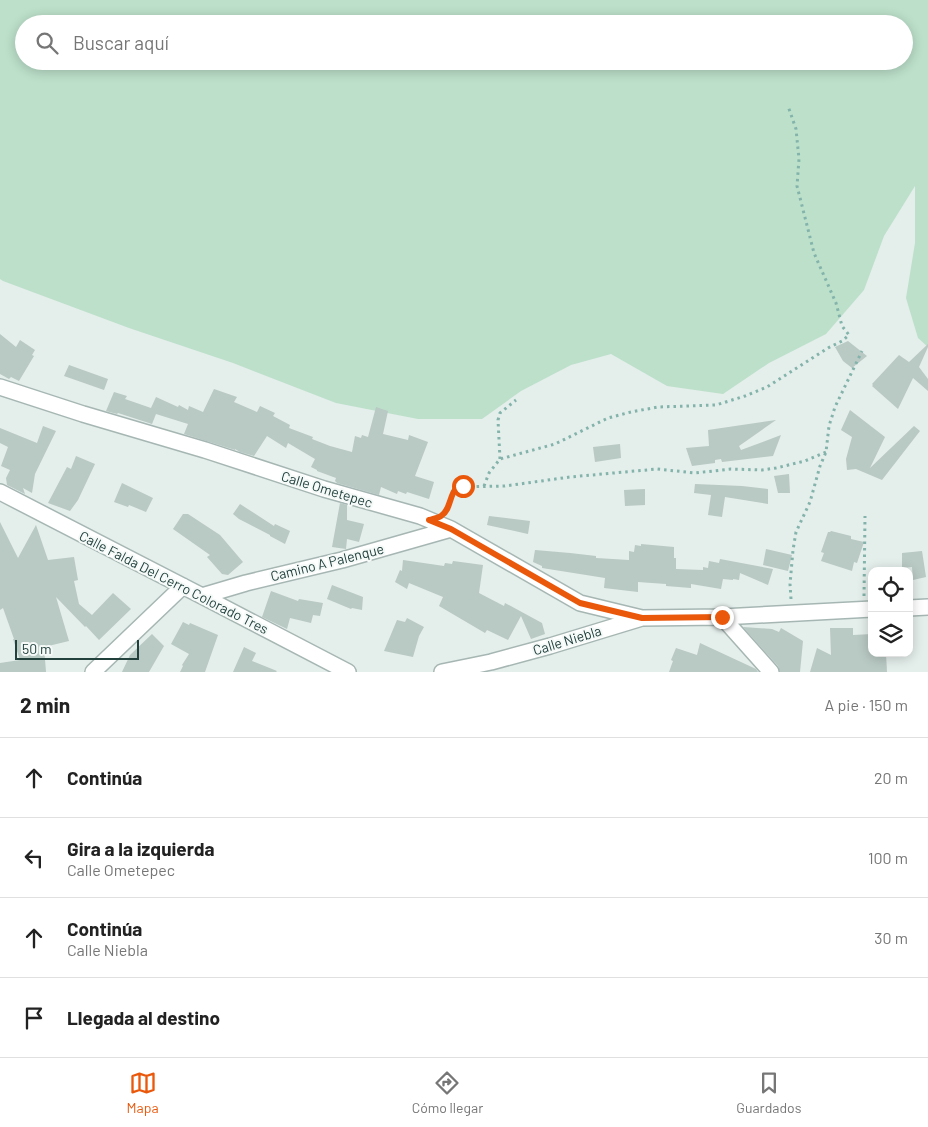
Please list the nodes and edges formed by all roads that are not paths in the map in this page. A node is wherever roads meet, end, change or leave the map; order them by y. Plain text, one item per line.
1 (0, 387) edge
2 (0, 492) edge
3 (451, 529) junction
4 (183, 586) junction
5 (202, 596) junction
6 (928, 607) edge
7 (913, 608) edge
8 (868, 609) edge
9 (722, 617) junction
10 (642, 618) junction
11 (93, 672) edge
12 (348, 672) edge
13 (442, 672) edge
14 (771, 672) edge

1 - 3 street, Calle Ometepec
2 - 4 street, Calle Falda Del Cerro Colorado Tres
3 - 5 street, Camino A Palenque
3 - 10 street, Calle Ometepec
4 - 5 street, Calle Falda Del Cerro Colorado Tres
4 - 11 street
5 - 12 street, Calle Falda Del Cerro Colorado Tres
6 - 7 street
8 - 9 street, Calle Niebla
9 - 10 street, Calle Niebla
9 - 14 street
10 - 13 street, Calle Niebla

